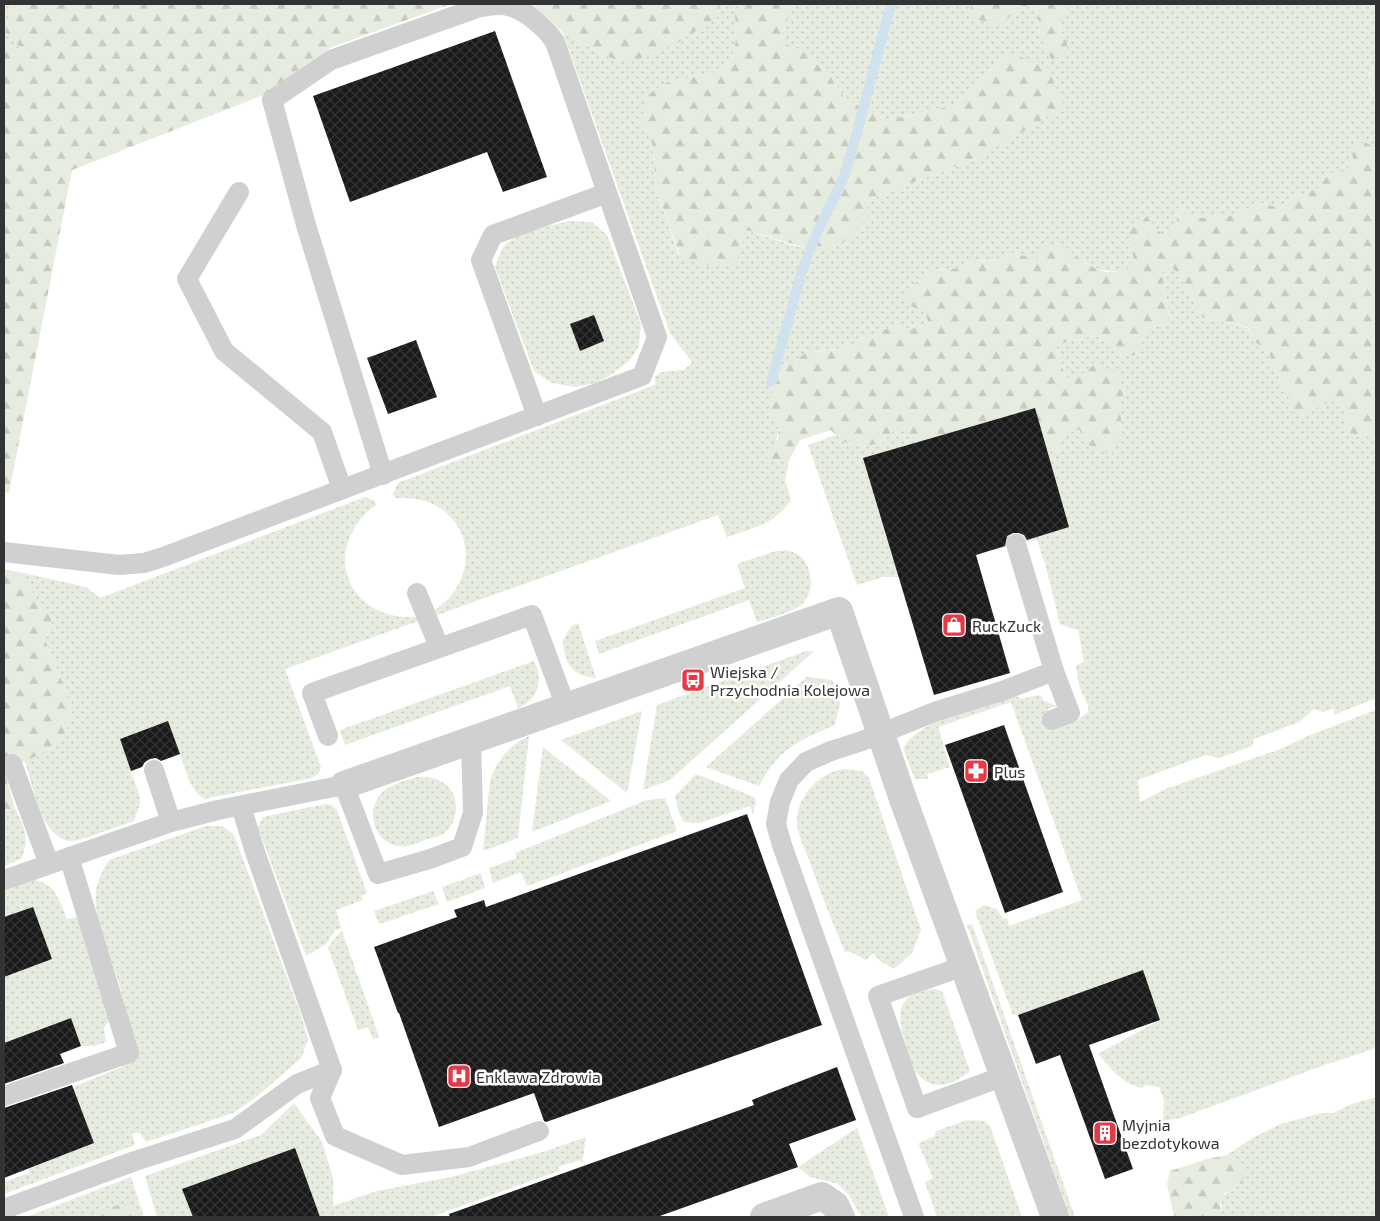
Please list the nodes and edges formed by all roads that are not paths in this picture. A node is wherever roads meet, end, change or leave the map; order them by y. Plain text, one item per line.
1 (239, 192) dead end
2 (607, 193) junction
3 (537, 416) junction
4 (383, 475) junction
5 (342, 489) junction
6 (1016, 544) dead end
7 (4, 552) edge
8 (417, 593) dead end
9 (439, 647) junction
10 (1054, 671) junction
11 (566, 707) junction
12 (1052, 720) dead end
13 (880, 733) junction
14 (328, 736) dead end
15 (472, 740) junction
16 (4, 766) edge
17 (154, 770) dead end
18 (344, 785) junction
19 (241, 806) junction
20 (170, 822) junction
21 (69, 857) junction
22 (49, 864) junction
23 (4, 880) edge
24 (964, 966) junction
25 (332, 1070) junction
26 (1004, 1076) junction
27 (4, 1096) edge
28 (539, 1131) dead end
29 (4, 1209) edge
30 (764, 1217) edge
31 (841, 1217) edge
32 (914, 1217) edge
33 (1055, 1217) edge

1 - 5 lane
2 - 3 lane
2 - 3 lane
2 - 4 lane
3 - 4 lane
4 - 5 lane
5 - 7 lane
6 - 10 lane
8 - 9 lane
9 - 11 lane
9 - 14 lane
10 - 12 lane
10 - 13 lane
11 - 13 street
11 - 15 street
13 - 24 street
13 - 32 lane
15 - 18 street
15 - 18 lane
16 - 22 lane
17 - 20 lane
18 - 19 lane
19 - 20 lane
19 - 25 lane
20 - 21 lane
21 - 22 lane
21 - 27 lane
22 - 23 lane
24 - 26 street
24 - 26 lane
25 - 28 lane
25 - 29 lane
26 - 33 street
30 - 31 street

